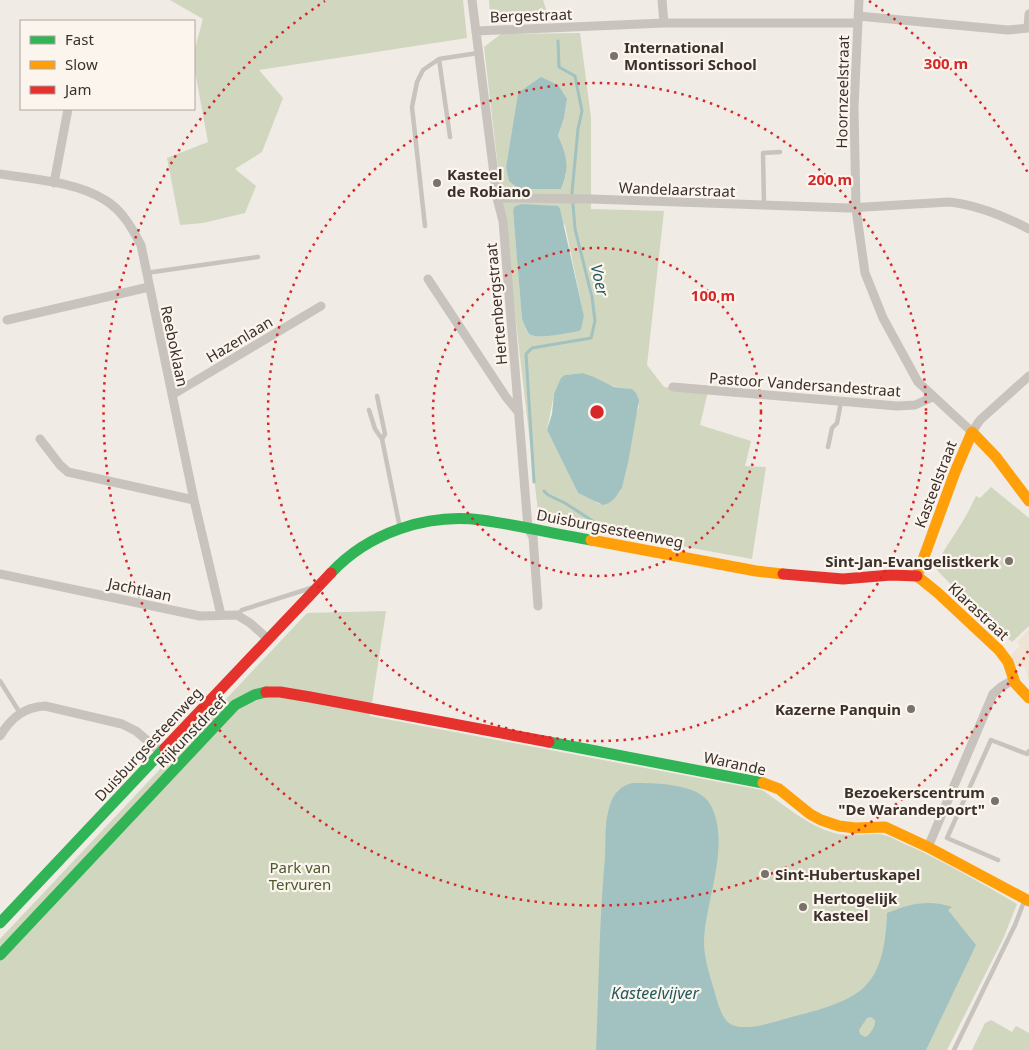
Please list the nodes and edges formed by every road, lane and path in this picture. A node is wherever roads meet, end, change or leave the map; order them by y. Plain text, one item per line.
1 (472, 0) edge
2 (662, 0) edge
3 (859, 0) edge
4 (1029, 14) edge
5 (858, 20) junction
6 (664, 23) junction
7 (1029, 28) edge
8 (476, 31) junction
9 (478, 53) junction
10 (439, 59) junction
11 (68, 110) edge
12 (450, 137) dead end
13 (780, 152) dead end
14 (0, 174) edge
15 (54, 183) junction
16 (497, 198) junction
17 (764, 206) junction
18 (856, 208) junction
19 (426, 226) dead end
20 (1029, 229) edge
21 (258, 257) dead end
22 (146, 273) junction
23 (428, 279) dead end
24 (149, 287) junction
25 (321, 306) dead end
26 (7, 320) dead end
27 (1029, 376) edge
28 (673, 387) dead end
29 (172, 395) junction
30 (377, 396) dead end
31 (933, 397) junction
32 (841, 402) junction
33 (369, 410) dead end
34 (519, 414) junction
35 (972, 432) junction
36 (40, 439) dead end
37 (382, 439) junction
38 (828, 447) dead end
39 (194, 500) junction
40 (1029, 500) edge
41 (400, 528) junction
42 (528, 528) junction
43 (0, 574) edge
44 (917, 576) junction
45 (318, 586) junction
46 (538, 606) dead end
47 (222, 615) junction
48 (237, 615) junction
49 (268, 639) junction
50 (1013, 680) junction
51 (0, 681) edge
52 (1029, 698) edge
53 (20, 713) junction
54 (0, 736) edge
55 (592, 750) joint
56 (1029, 751) edge
57 (162, 752) junction
58 (928, 847) junction
59 (998, 860) dead end
60 (1027, 899) edge
61 (0, 923) edge
62 (0, 955) edge
63 (954, 1050) edge

1 - 8 street, Hertenbergstraat
2 - 6 street
3 - 5 street, Hoornzeelstraat
4 - 7 street
5 - 6 street, Bergestraat
5 - 7 street, Bergestraat
5 - 18 street, Hoornzeelstraat
6 - 8 street, Bergestraat
8 - 9 street, Hertenbergstraat
9 - 10 lane
9 - 16 street, Hertenbergstraat
10 - 12 lane
10 - 19 lane
11 - 15 street
13 - 17 lane
14 - 15 street, Reeboklaan
15 - 22 street, Reeboklaan
16 - 17 street, Wandelaarstraat
16 - 34 street, Hertenbergstraat
17 - 18 street, Wandelaarstraat
18 - 20 street, Wandelaarstraat
18 - 31 street, Hoornzeelstraat
21 - 22 lane
22 - 24 street, Reeboklaan
23 - 34 street
24 - 26 street
24 - 29 street, Reeboklaan
25 - 29 street, Hazenlaan
27 - 35 street
28 - 32 street, Pastoor Vandersandestraat
29 - 39 street, Reeboklaan
30 - 37 lane
31 - 32 street, Pastoor Vandersandestraat
31 - 35 street, Hoornzeelstraat
32 - 38 lane
33 - 37 lane
34 - 42 street, Hertenbergstraat
35 - 40 street
35 - 44 street, Kasteelstraat
36 - 39 street
37 - 41 lane
39 - 47 street, Reeboklaan
41 - 42 street, Duisburgsesteenweg
41 - 45 street, Duisburgsesteenweg
42 - 44 street, Duisburgsesteenweg
42 - 46 street, Hertenbergstraat
43 - 47 street, Jachtlaan
44 - 50 street, Klarastraat
45 - 48 lane, Duisburgsesteenweg
45 - 49 street, Duisburgsesteenweg
47 - 48 street, Jachtlaan
48 - 49 street
49 - 57 street, Duisburgsesteenweg
50 - 52 street, Klarastraat
50 - 58 street
51 - 53 lane
53 - 54 street
53 - 57 street
55 - 58 street, Warande
55 - 62 street, Rijkunstdreef
56 - 59 lane
57 - 61 street, Duisburgsesteenweg
58 - 60 street, Warande
60 - 63 lane

